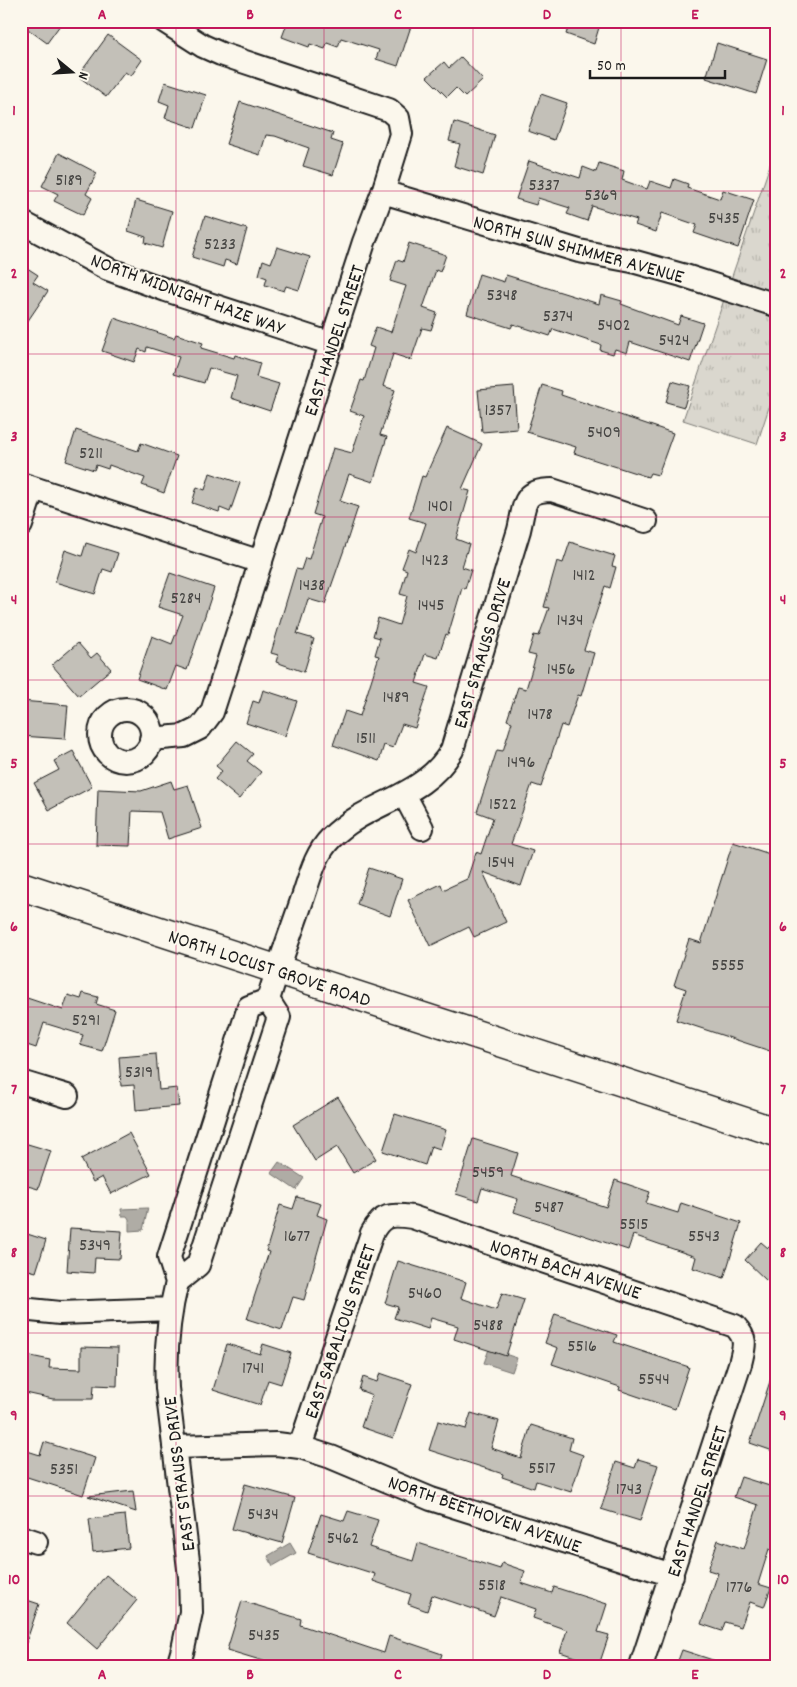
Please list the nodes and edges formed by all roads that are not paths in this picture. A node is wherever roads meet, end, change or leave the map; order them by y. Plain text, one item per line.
1 (164, 21) edge
2 (383, 192) junction
3 (21, 222) edge
4 (776, 305) edge
5 (332, 344) junction
6 (27, 486) edge
7 (646, 521) dead end
8 (21, 525) edge
9 (261, 562) junction
10 (151, 739) dead end
11 (404, 794) junction
12 (422, 828) dead end
13 (21, 886) edge
14 (278, 970) junction
15 (268, 1000) junction
16 (21, 1082) edge
17 (67, 1096) dead end
18 (776, 1132) edge
19 (384, 1218) joint
20 (177, 1282) junction
21 (21, 1309) edge
22 (170, 1309) junction
23 (743, 1334) joint
24 (174, 1447) junction
25 (300, 1447) junction
26 (672, 1575) junction
27 (178, 1666) edge
28 (641, 1666) edge

1 - 2 street, EAST HANDEL STREET
2 - 4 street, NORTH SUN SHIMMER AVENUE
2 - 5 street, EAST HANDEL STREET
3 - 5 street, NORTH MIDNIGHT HAZE WAY
5 - 9 street, EAST HANDEL STREET
6 - 8 street
6 - 9 street
7 - 11 street, EAST STRAUSS DRIVE
9 - 10 street, EAST HANDEL STREET
11 - 12 street
11 - 14 street, EAST STRAUSS DRIVE
13 - 14 main road, NORTH LOCUST GROVE ROAD
14 - 15 street, EAST STRAUSS DRIVE
14 - 18 main road, NORTH LOCUST GROVE ROAD
15 - 20 street
15 - 20 street
16 - 17 street
19 - 23 street, NORTH BACH AVENUE
19 - 25 street, EAST SABALIOUS STREET
20 - 22 street, EAST STRAUSS DRIVE
21 - 22 street
22 - 24 street, EAST STRAUSS DRIVE
23 - 26 street, EAST HANDEL STREET
24 - 25 street, NORTH BEETHOVEN AVENUE
24 - 27 street, EAST STRAUSS DRIVE
25 - 26 street, NORTH BEETHOVEN AVENUE
26 - 28 street, EAST HANDEL STREET

